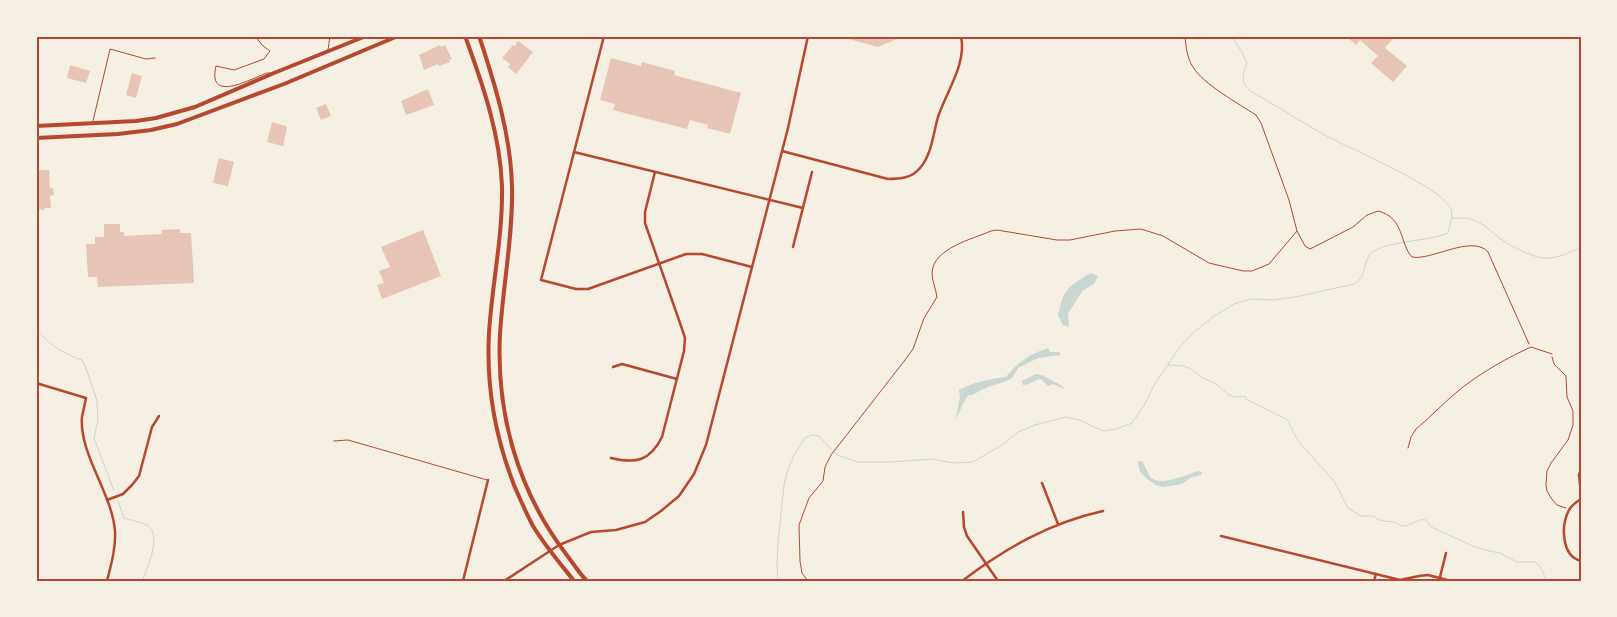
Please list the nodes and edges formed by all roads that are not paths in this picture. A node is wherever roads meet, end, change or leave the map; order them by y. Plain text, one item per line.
1 (255, 36) edge
2 (330, 36) edge
3 (366, 36) edge
4 (398, 36) edge
5 (465, 36) edge
6 (478, 36) edge
7 (604, 36) edge
8 (808, 36) edge
9 (961, 36) edge
10 (327, 53) junction
11 (154, 58) dead end
12 (274, 73) junction
13 (92, 124) junction
14 (36, 126) edge
15 (36, 138) edge
16 (782, 151) junction
17 (574, 152) junction
18 (655, 172) junction
19 (812, 172) dead end
20 (770, 200) junction
21 (803, 208) junction
22 (793, 247) dead end
23 (658, 263) junction
24 (752, 267) junction
25 (1552, 354) road end
26 (613, 367) dead end
27 (677, 379) junction
28 (36, 383) edge
29 (159, 416) dead end
30 (334, 441) dead end
31 (1408, 448) dead end
32 (611, 458) dead end
33 (1581, 469) edge
34 (488, 480) joint
35 (1042, 483) dead end
36 (1581, 493) edge
37 (107, 500) junction
38 (1581, 500) edge
39 (1103, 511) dead end
40 (963, 512) dead end
41 (1058, 524) junction
42 (1221, 536) dead end
43 (559, 545) junction
44 (550, 550) junction
45 (1446, 553) dead end
46 (1581, 561) edge
47 (986, 563) junction
48 (1376, 574) junction
49 (1440, 579) edge
50 (107, 581) edge
51 (463, 581) edge
52 (504, 581) edge
53 (574, 581) edge
54 (587, 581) edge
55 (962, 581) edge
56 (998, 581) edge
57 (1374, 581) edge
58 (1451, 581) edge

1 - 12 lane
2 - 10 lane
3 - 10 main road
4 - 15 main road
5 - 44 main road
6 - 43 main road
7 - 17 street
8 - 16 street
9 - 16 street
10 - 12 main road
11 - 13 lane
12 - 13 main road
13 - 14 main road
16 - 20 street
17 - 18 street
17 - 23 street
18 - 20 street
18 - 23 street
19 - 21 street
20 - 21 street
20 - 24 street
21 - 22 street
23 - 24 street
23 - 27 street
24 - 43 street
25 - 31 lane
26 - 27 street
27 - 32 street
28 - 37 street
29 - 37 street
30 - 34 lane
33 - 36 street
34 - 51 street
35 - 41 street
37 - 50 street
38 - 46 street
39 - 41 street
40 - 47 street
41 - 47 street
42 - 48 street
43 - 44 street
43 - 54 main road
44 - 52 street
44 - 53 main road
45 - 49 street
47 - 55 street
47 - 56 street
48 - 49 street
48 - 57 street
49 - 58 street

